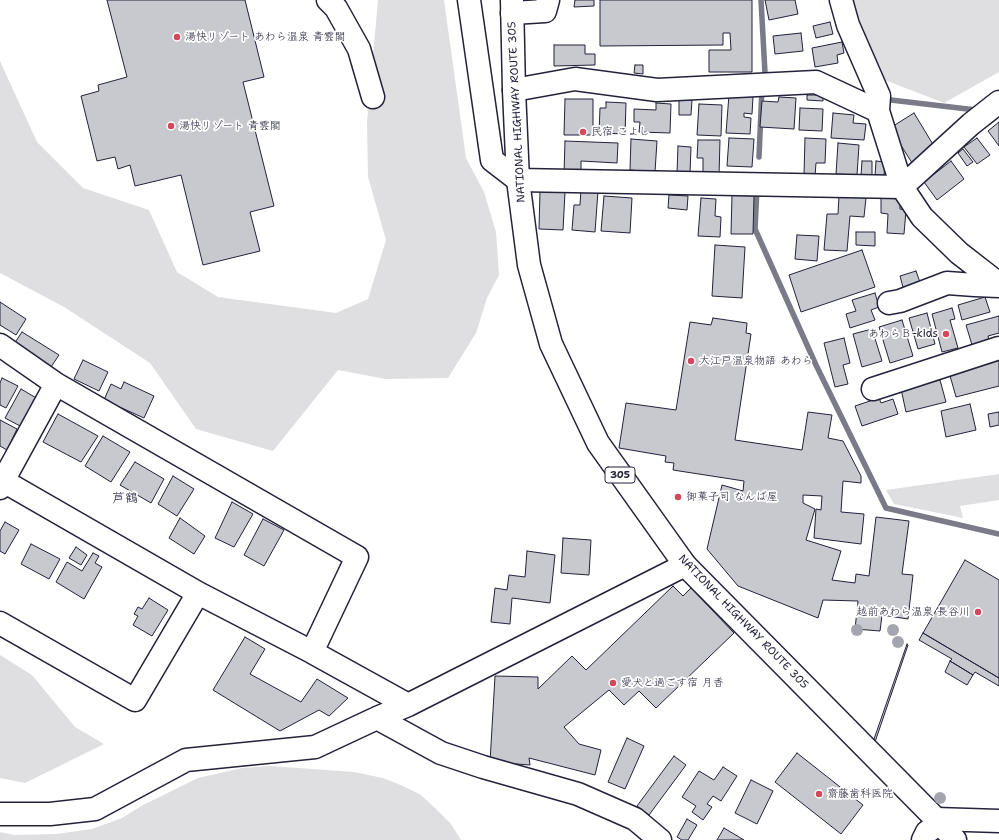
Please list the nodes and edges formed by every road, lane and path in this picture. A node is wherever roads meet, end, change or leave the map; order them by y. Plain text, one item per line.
1 (328, 0) edge
2 (469, 0) edge
3 (548, 0) edge
4 (841, 0) edge
5 (512, 6) edge
6 (514, 90) junction
7 (373, 97) dead end
8 (999, 102) edge
9 (878, 111) junction
10 (518, 180) junction
11 (902, 187) junction
12 (999, 285) edge
13 (890, 303) dead end
14 (0, 345) edge
15 (999, 348) edge
16 (56, 384) junction
17 (873, 389) dead end
18 (1, 482) edge
19 (685, 565) junction
20 (198, 593) junction
21 (0, 623) edge
22 (312, 652) junction
23 (408, 705) junction
24 (377, 718) junction
25 (0, 814) edge
26 (938, 821) junction
27 (999, 821) edge
28 (660, 840) edge
29 (923, 840) edge
30 (955, 840) edge

1 - 7 main road
2 - 10 main road
3 - 5 main road
4 - 9 main road
5 - 6 main road, NATIONAL HIGHWAY ROUTE 305 / 305
6 - 9 main road
6 - 10 main road, NATIONAL HIGHWAY ROUTE 305 / 305
8 - 11 main road
9 - 11 main road
10 - 11 main road
10 - 19 main road, NATIONAL HIGHWAY ROUTE 305 / 305
11 - 12 main road
12 - 13 main road
14 - 16 main road
15 - 17 main road
16 - 18 main road
16 - 22 main road
18 - 20 main road
19 - 23 main road
19 - 26 main road, NATIONAL HIGHWAY ROUTE 305 / 305
20 - 21 main road
20 - 22 main road
22 - 23 main road
23 - 24 main road
24 - 25 main road
24 - 28 main road
26 - 27 main road
26 - 29 main road
26 - 30 main road, NATIONAL HIGHWAY ROUTE 305 / 305

